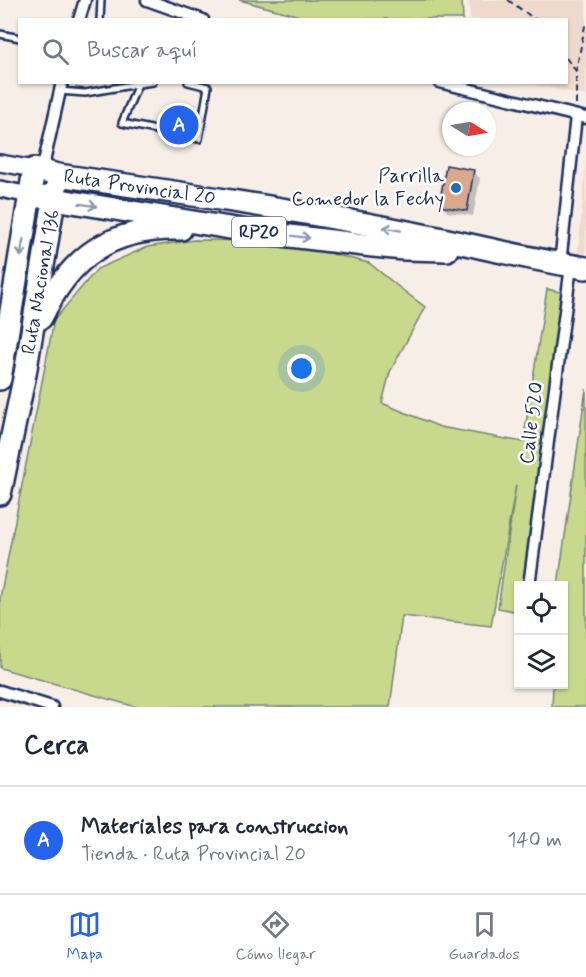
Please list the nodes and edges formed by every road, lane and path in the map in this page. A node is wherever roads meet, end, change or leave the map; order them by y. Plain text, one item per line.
1 (85, 0) edge
2 (101, 0) edge
3 (147, 0) edge
4 (508, 0) edge
5 (80, 18) edge
6 (100, 18) edge
7 (197, 18) edge
8 (533, 18) edge
9 (586, 21) edge
10 (0, 34) edge
11 (18, 38) edge
12 (568, 59) edge
13 (576, 71) junction
14 (133, 84) edge
15 (138, 84) edge
16 (196, 84) edge
17 (447, 84) edge
18 (61, 87) edge
19 (581, 117) edge
20 (0, 163) edge
21 (45, 172) junction
22 (0, 189) edge
23 (30, 195) junction
24 (54, 200) junction
25 (248, 231) junction
26 (490, 250) junction
27 (572, 266) edge
28 (0, 281) edge
29 (4, 349) junction
30 (25, 374) junction
31 (0, 379) edge
32 (0, 494) edge
33 (530, 581) edge
34 (0, 691) edge
35 (52, 707) edge

1 - 5 street
2 - 6 lane
3 - 7 street
4 - 8 path
9 - 13 path
10 - 11 lane
12 - 13 path
13 - 19 path
14 - 18 lane
15 - 16 lane
17 - 19 street
18 - 21 street
19 - 27 street, Calle 520
20 - 21 main road, Ruta Provincial 20 / RP20
21 - 23 highway, Ruta Nacional 136
21 - 24 highway, Ruta Nacional 136
26 -> 21 highway, Ruta Provincial 20 / RP20
22 - 23 main road, Ruta Provincial 20 / RP20
23 - 24 highway, Ruta Provincial 20 / RP20
23 -> 29 highway, Ruta Nacional 136
24 -> 25 highway, Ruta Provincial 20 / RP20
24 - 30 highway, Ruta Nacional 136
25 -> 26 highway, Ruta Provincial 20 / RP20
25 - 30 highway
26 - 27 highway, Ruta Provincial 20 / RP20
27 - 33 street, Calle 520
28 - 29 highway
29 - 31 highway, Ruta Nacional 136
30 - 32 highway, Ruta Nacional 136
34 - 35 street

